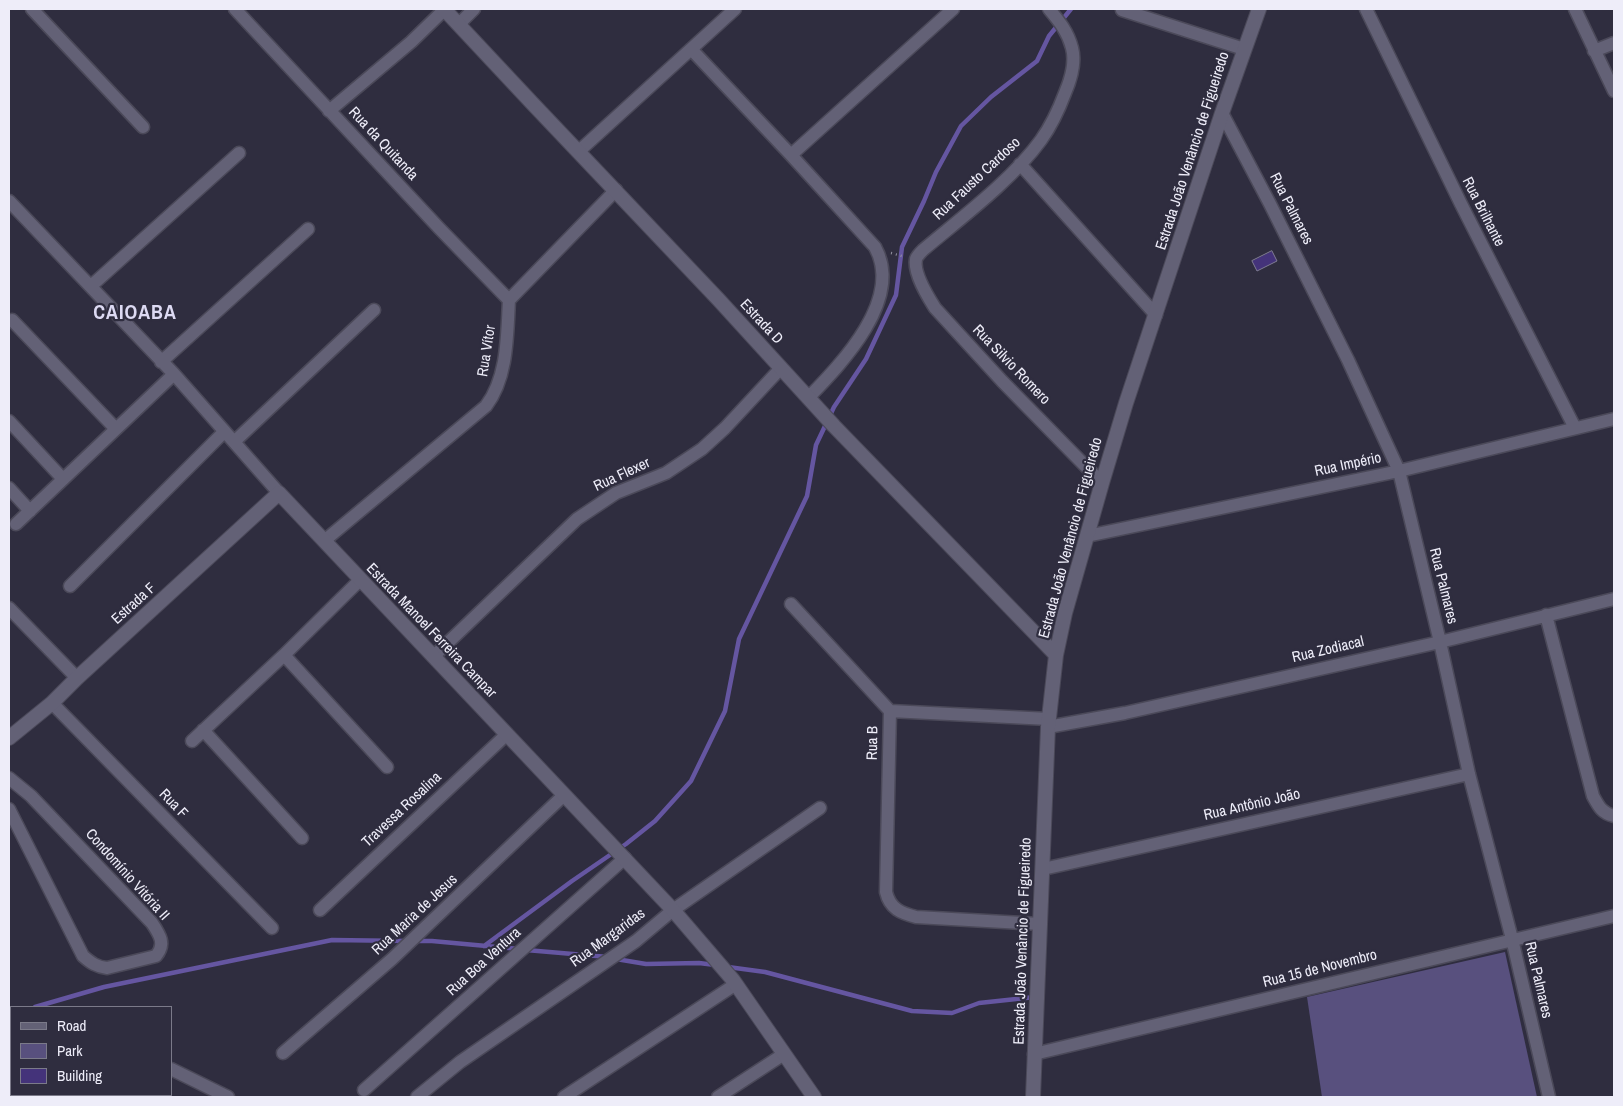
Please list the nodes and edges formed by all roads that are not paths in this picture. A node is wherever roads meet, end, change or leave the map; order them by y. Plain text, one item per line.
1 (32, 9) edge
2 (235, 9) edge
3 (445, 9) edge
4 (474, 9) edge
5 (735, 9) edge
6 (953, 9) edge
7 (1049, 9) edge
8 (1259, 9) edge
9 (1366, 9) edge
10 (1574, 9) edge
11 (1122, 10) dead end
12 (459, 24) junction
13 (1614, 43) edge
14 (691, 49) junction
15 (1244, 49) junction
16 (1594, 51) junction
17 (1614, 91) edge
18 (329, 111) junction
19 (1222, 113) junction
20 (143, 127) dead end
21 (239, 152) dead end
22 (578, 152) junction
23 (791, 155) junction
24 (1020, 164) junction
25 (616, 190) junction
26 (9, 201) edge
27 (308, 229) dead end
28 (913, 258) joint
29 (91, 286) junction
30 (509, 300) junction
31 (374, 310) dead end
32 (1156, 315) junction
33 (12, 320) dead end
34 (162, 362) junction
35 (781, 368) junction
36 (174, 374) junction
37 (812, 400) junction
38 (1614, 419) edge
39 (9, 421) edge
40 (1576, 428) junction
41 (116, 429) junction
42 (224, 432) junction
43 (234, 441) junction
44 (1399, 472) junction
45 (63, 479) junction
46 (1102, 483) junction
47 (9, 488) edge
48 (280, 493) junction
49 (30, 511) junction
50 (16, 524) dead end
51 (1087, 536) junction
52 (324, 541) junction
53 (360, 580) junction
54 (70, 586) dead end
55 (1614, 599) edge
56 (791, 604) dead end
57 (9, 608) edge
58 (1546, 615) junction
59 (1440, 642) junction
60 (284, 655) junction
61 (1056, 655) junction
62 (434, 656) junction
63 (77, 678) junction
64 (52, 703) junction
65 (890, 711) junction
66 (1048, 723) junction
67 (203, 730) junction
68 (507, 734) junction
69 (9, 738) edge
70 (192, 741) dead end
71 (387, 767) dead end
72 (1469, 774) junction
73 (9, 778) edge
74 (564, 795) junction
75 (820, 808) dead end
76 (9, 809) edge
77 (1614, 816) edge
78 (302, 838) dead end
79 (625, 858) junction
80 (1043, 869) junction
81 (320, 910) dead end
82 (673, 910) junction
83 (1614, 916) edge
84 (1040, 924) junction
85 (272, 928) dead end
86 (1512, 940) junction
87 (734, 982) junction
88 (283, 1053) dead end
89 (784, 1054) junction
90 (1034, 1054) junction
91 (172, 1069) edge
92 (364, 1090) dead end
93 (228, 1097) edge
94 (417, 1097) edge
95 (564, 1097) edge
96 (718, 1097) edge
97 (814, 1097) edge
98 (1033, 1097) edge
99 (1549, 1097) edge

1 - 20 street
2 - 18 street, Rua da Quitanda
3 - 12 street, Estrada D
3 - 18 street
4 - 12 street
5 - 14 street
6 - 23 street
7 - 24 street, Rua Fausto Cardoso
8 - 15 street, Estrada João Venâncio de Figueiredo
9 - 40 street, Rua Brilhante
10 - 16 street
11 - 15 street
12 - 22 street, Estrada D
13 - 16 street
14 - 22 street
14 - 23 street
15 - 19 street, Estrada João Venâncio de Figueiredo
16 - 17 street
18 - 30 street, Rua da Quitanda
19 - 32 street, Estrada João Venâncio de Figueiredo
19 - 44 street, Rua Palmares
21 - 29 street
22 - 25 street, Estrada D
23 - 37 street
24 - 28 street, Rua Fausto Cardoso
24 - 32 street
25 - 30 street
25 - 35 street, Estrada D
26 - 29 street, Estrada Manoel Ferreira Campar
27 - 34 street
28 - 46 street, Rua Silvio Romero
29 - 34 street, Estrada Manoel Ferreira Campar
30 - 52 street, Rua Vítor
31 - 43 street
32 - 46 street, Estrada João Venâncio de Figueiredo
33 - 41 street
34 - 36 street, Estrada Manoel Ferreira Campar
35 - 37 street, Estrada D
35 - 62 street, Rua Flexer
36 - 41 street
36 - 42 street, Estrada Manoel Ferreira Campar
37 - 61 street, Estrada D
38 - 40 street, Rua Império
39 - 45 street
40 - 44 street, Rua Império
41 - 45 street
42 - 43 street, Estrada Manoel Ferreira Campar
42 - 54 street
43 - 48 street, Estrada Manoel Ferreira Campar
44 - 51 street, Rua Império
44 - 59 street, Rua Palmares
45 - 49 street
46 - 51 street, Estrada João Venâncio de Figueiredo
47 - 49 street
48 - 52 street, Estrada Manoel Ferreira Campar
48 - 63 street, Estrada F
49 - 50 street
51 - 61 street, Estrada João Venâncio de Figueiredo
52 - 53 street, Estrada Manoel Ferreira Campar
53 - 60 street
53 - 62 street, Estrada Manoel Ferreira Campar
55 - 58 street, Rua Zodiacal
56 - 65 street, Rua B
57 - 63 street
58 - 59 street, Rua Zodiacal
58 - 77 street
59 - 66 street, Rua Zodiacal
59 - 72 street, Rua Palmares
60 - 67 street
60 - 71 street
61 - 66 street, Estrada João Venâncio de Figueiredo
62 - 68 street, Estrada Manoel Ferreira Campar
63 - 64 street, Estrada F
64 - 69 street, Estrada F
64 - 85 street, Rua F
65 - 66 street, Rua Zodiacal
65 - 84 street, Rua B
66 - 80 street, Estrada João Venâncio de Figueiredo
67 - 70 street
67 - 78 street
68 - 74 street, Estrada Manoel Ferreira Campar
68 - 81 street, Travessa Rosalina
72 - 80 street, Rua Antônio João
72 - 86 street, Rua Palmares
73 - 76 street, Condomínio Vitória II
74 - 79 street, Estrada Manoel Ferreira Campar
74 - 88 street, Rua Maria de Jesus
75 - 82 street, Rua Margaridas
79 - 82 street, Estrada Manoel Ferreira Campar
79 - 92 street, Rua Boa Ventura
80 - 84 street, Estrada João Venâncio de Figueiredo
82 - 87 street, Estrada Manoel Ferreira Campar
82 - 94 street, Rua Margaridas
83 - 86 street, Rua 15 de Novembro
84 - 90 street, Estrada João Venâncio de Figueiredo
86 - 90 street, Rua 15 de Novembro
86 - 99 street, Rua Palmares
87 - 89 street, Estrada Manoel Ferreira Campar
87 - 95 street
89 - 96 street
89 - 97 street, Estrada Manoel Ferreira Campar
90 - 98 street, Estrada João Venâncio de Figueiredo
91 - 93 street

